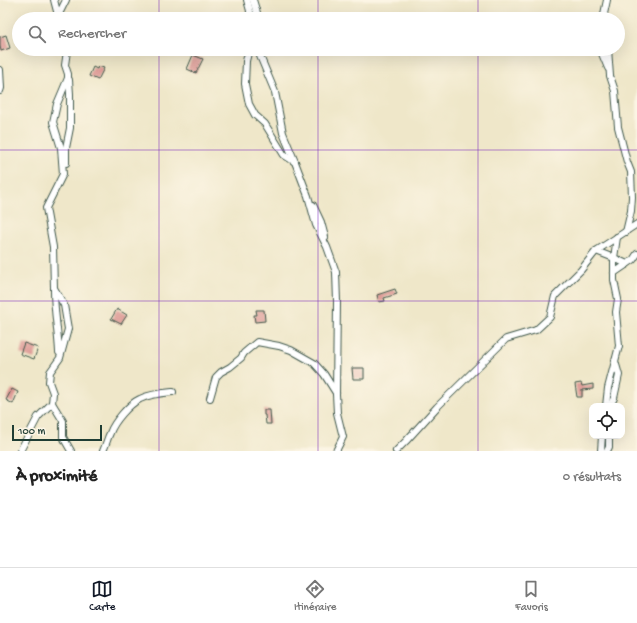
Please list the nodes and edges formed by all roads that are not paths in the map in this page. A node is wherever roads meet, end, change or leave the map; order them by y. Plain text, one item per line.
1 (54, 0) edge
2 (66, 0) edge
3 (248, 0) edge
4 (253, 0) edge
5 (607, 0) edge
6 (610, 0) edge
7 (57, 12) edge
8 (61, 12) edge
9 (250, 12) edge
10 (257, 12) edge
11 (604, 12) edge
12 (610, 12) edge
13 (66, 56) edge
14 (247, 56) edge
15 (260, 56) edge
16 (603, 56) edge
17 (609, 56) edge
18 (0, 70) edge
19 (610, 76) junction
20 (68, 78) junction
21 (0, 91) edge
22 (295, 162) junction
23 (63, 174) junction
24 (637, 224) edge
25 (626, 232) junction
26 (617, 238) junction
27 (596, 252) junction
28 (637, 254) edge
29 (614, 258) junction
30 (627, 264) junction
31 (614, 273) junction
32 (54, 288) junction
33 (60, 358) junction
34 (615, 360) junction
35 (174, 392) dead end
36 (336, 394) junction
37 (210, 398) dead end
38 (52, 403) junction
39 (606, 403) edge
40 (612, 403) edge
41 (602, 439) edge
42 (609, 439) edge
43 (20, 451) edge
44 (71, 451) edge
45 (104, 451) edge
46 (336, 451) edge
47 (396, 451) edge
48 (602, 451) edge
49 (607, 451) edge

1 - 7 street
2 - 8 street
3 - 9 street
4 - 10 street
5 - 11 street
6 - 12 street
13 - 20 street
14 - 22 street
15 - 22 street
16 - 19 street
17 - 19 street
18 - 21 street
19 - 25 street
20 - 23 street
20 - 23 street
22 - 36 street
23 - 32 street
24 - 25 street
25 - 26 street
26 - 27 street
26 - 29 street
27 - 29 street
27 - 47 street
28 - 30 street
29 - 30 street
29 - 31 street
30 - 31 street
31 - 34 street
32 - 33 street
32 - 33 street
33 - 38 street
34 - 39 street
34 - 40 street
35 - 45 street
36 - 37 street
36 - 46 street
38 - 43 street
38 - 44 street
41 - 48 street
42 - 49 street

